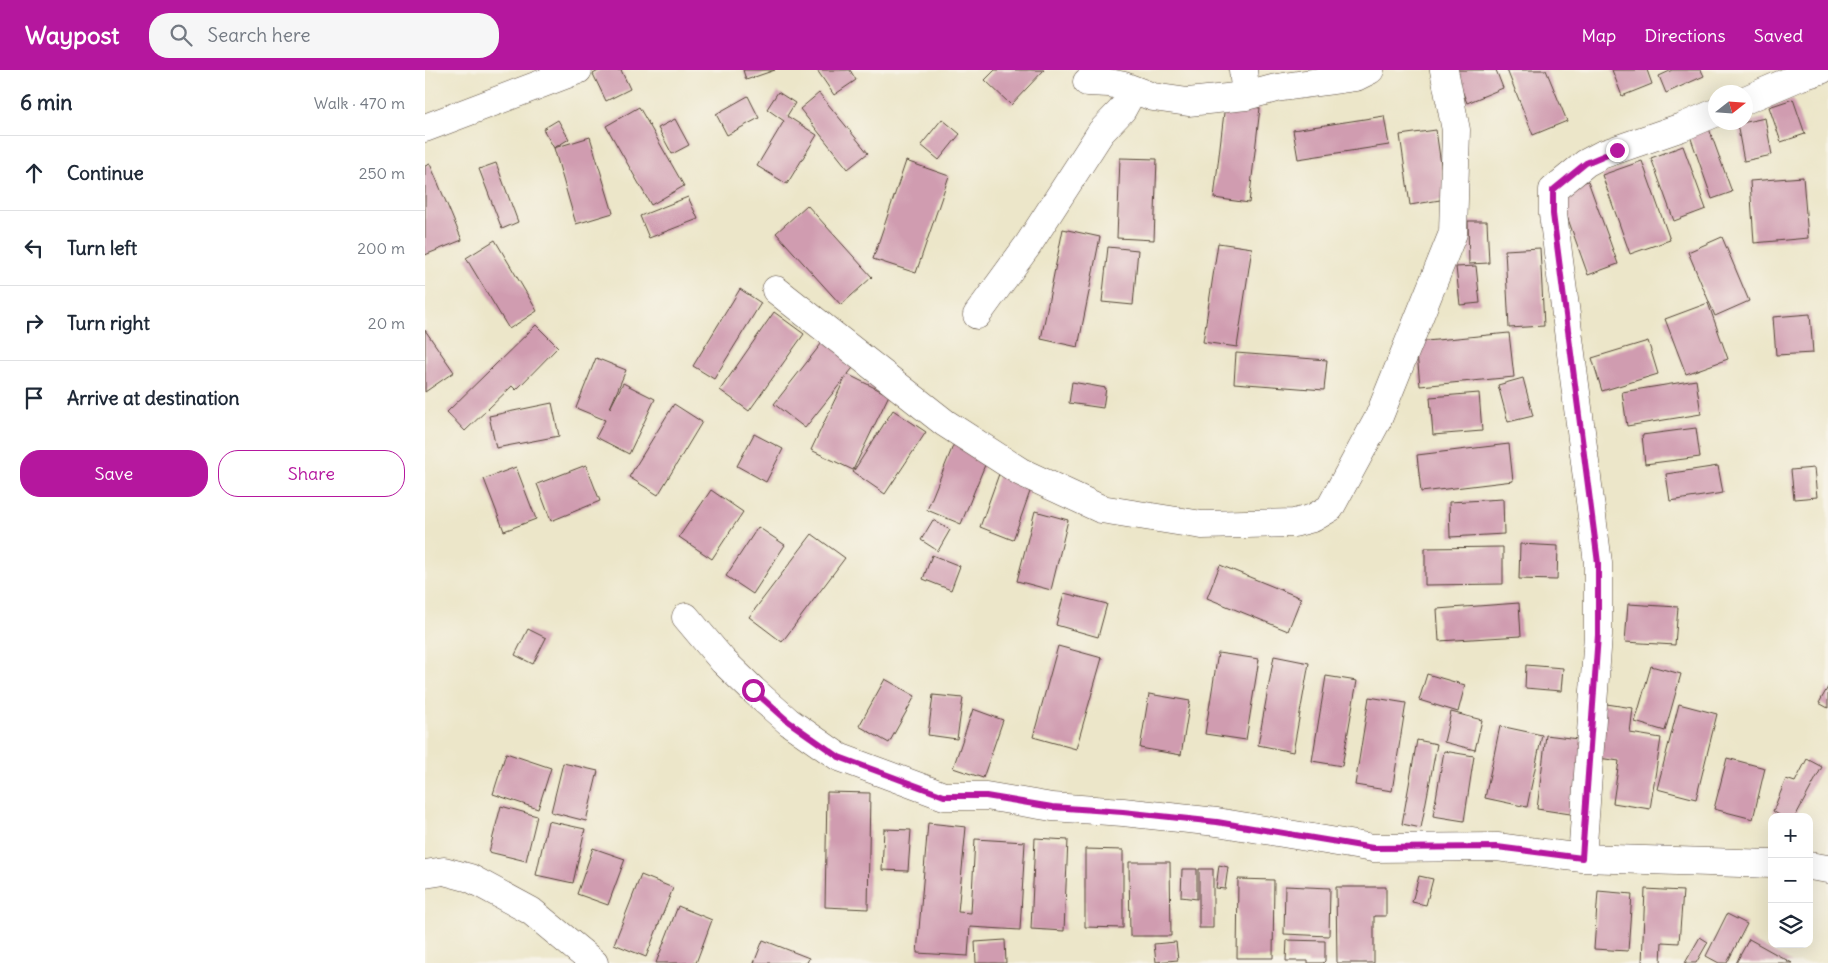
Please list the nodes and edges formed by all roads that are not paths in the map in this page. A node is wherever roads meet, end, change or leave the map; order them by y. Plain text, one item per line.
1 (578, 70) edge
2 (1371, 70) edge
3 (1445, 70) edge
4 (1821, 70) edge
5 (1087, 82) dead end
6 (1245, 83) edge
7 (1133, 90) junction
8 (1753, 97) edge
9 (1708, 116) edge
10 (425, 128) edge
11 (776, 290) dead end
12 (977, 315) dead end
13 (686, 617) dead end
14 (1582, 858) junction
15 (1768, 864) edge
16 (1813, 867) edge
17 (1828, 869) edge
18 (425, 874) edge
19 (594, 963) edge

1 - 10 street
2 - 6 street
3 - 11 street
4 - 8 street
5 - 7 street
6 - 7 street
7 - 12 street
9 - 14 street
13 - 14 street
14 - 15 street
16 - 17 street
18 - 19 street

